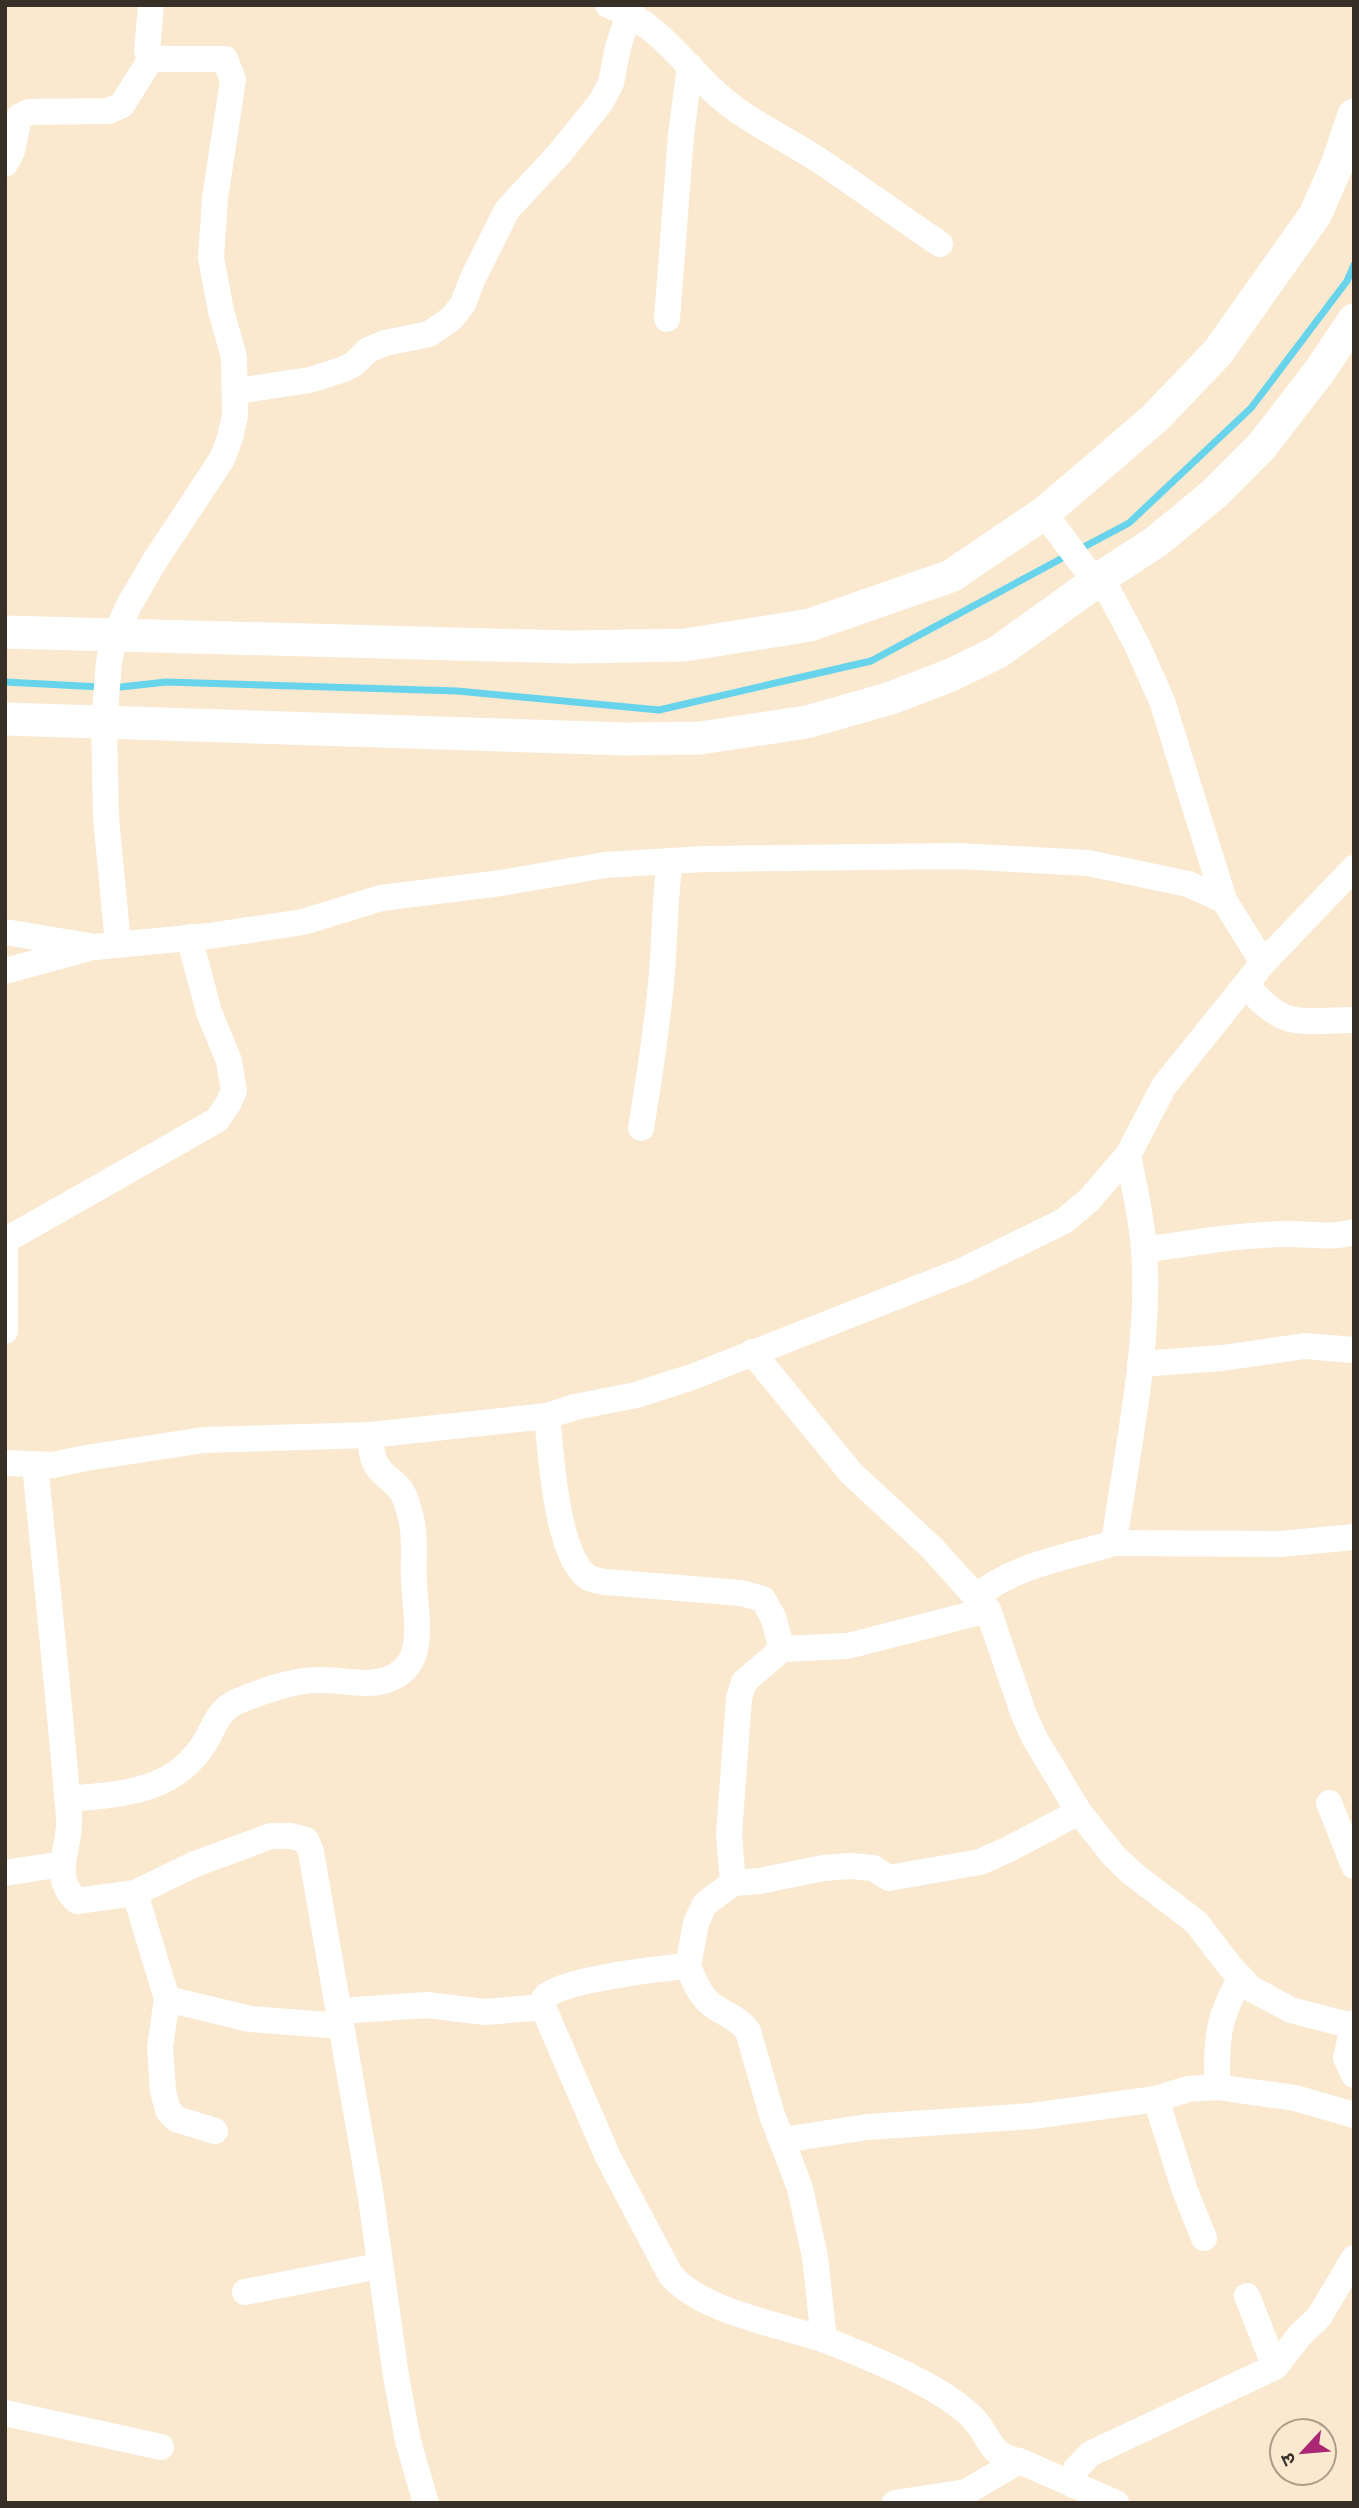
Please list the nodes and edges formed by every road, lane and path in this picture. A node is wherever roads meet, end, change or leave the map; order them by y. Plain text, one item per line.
1 (151, 5) edge
2 (633, 12) edge
3 (152, 57) junction
4 (690, 66) junction
5 (1354, 115) edge
6 (5, 164) edge
7 (940, 244) dead end
8 (667, 318) dead end
9 (1354, 320) edge
10 (236, 391) junction
11 (1058, 518) junction
12 (1100, 576) junction
13 (5, 632) edge
14 (112, 649) junction
15 (105, 708) junction
16 (5, 719) edge
17 (670, 861) junction
18 (1352, 874) edge
19 (1224, 900) junction
20 (5, 932) edge
21 (190, 937) junction
22 (106, 945) junction
23 (1264, 963) junction
24 (5, 971) edge
25 (1247, 986) junction
26 (1354, 1020) edge
27 (641, 1128) dead end
28 (1128, 1155) junction
29 (1354, 1232) edge
30 (6, 1238) edge
31 (1144, 1250) junction
32 (5, 1331) edge
33 (1354, 1350) edge
34 (752, 1352) junction
35 (1140, 1364) junction
36 (547, 1416) junction
37 (370, 1435) junction
38 (5, 1463) edge
39 (35, 1465) junction
40 (1354, 1537) edge
41 (1114, 1543) junction
42 (983, 1603) junction
43 (782, 1649) junction
44 (67, 1799) junction
45 (1329, 1803) dead end
46 (1079, 1812) junction
47 (62, 1864) junction
48 (1354, 1866) edge
49 (5, 1872) edge
50 (733, 1882) junction
51 (135, 1894) junction
52 (688, 1966) junction
53 (1241, 1978) junction
54 (167, 1999) junction
55 (542, 2007) junction
56 (340, 2018) junction
57 (1353, 2025) edge
58 (1354, 2075) edge
59 (1217, 2087) junction
60 (1156, 2099) junction
61 (1354, 2115) edge
62 (215, 2131) dead end
63 (783, 2140) junction
64 (1204, 2238) dead end
65 (1354, 2258) edge
66 (379, 2266) junction
67 (245, 2292) dead end
68 (1247, 2296) dead end
69 (824, 2340) junction
70 (1276, 2367) junction
71 (5, 2413) edge
72 (161, 2447) dead end
73 (1019, 2460) junction
74 (1073, 2485) junction
75 (426, 2503) edge
76 (895, 2503) edge
77 (1116, 2503) edge

1 - 3 street
2 - 4 street
2 - 10 street
3 - 6 street
3 - 10 street
4 - 7 street
4 - 8 street
5 - 11 street
9 - 12 street
10 - 14 street
11 - 12 street
11 - 14 street
12 - 15 street
12 - 19 street
13 - 14 street
14 - 15 street
15 - 16 street
15 - 22 street
17 - 19 street
17 - 21 street
17 - 27 street
18 - 23 street
19 - 23 street
20 - 22 street
21 - 22 street
21 - 30 street
22 - 24 street
23 - 25 street
25 - 26 street
25 - 28 street
28 - 31 street
28 - 34 street
29 - 31 street
30 - 32 street
31 - 35 street
33 - 35 street
34 - 36 street
34 - 42 street
35 - 41 street
36 - 37 street
36 - 43 street
37 - 39 street
37 - 44 street
38 - 39 street
39 - 44 street
40 - 41 street
41 - 42 street
42 - 43 street
42 - 46 street
43 - 50 street
44 - 47 street
45 - 48 street
46 - 50 street
46 - 53 street
47 - 49 street
47 - 51 street
50 - 52 street
51 - 54 street
51 - 56 street
52 - 55 street
52 - 63 street
53 - 57 street
53 - 59 street
54 - 56 street
54 - 62 street
55 - 56 street
55 - 69 street
56 - 66 street
57 - 58 street
59 - 60 street
59 - 61 street
60 - 63 street
60 - 64 street
63 - 69 street
65 - 70 street
66 - 67 street
66 - 75 street
68 - 70 street
69 - 73 street
70 - 74 street
71 - 72 street
73 - 74 street
73 - 76 street
74 - 77 street

